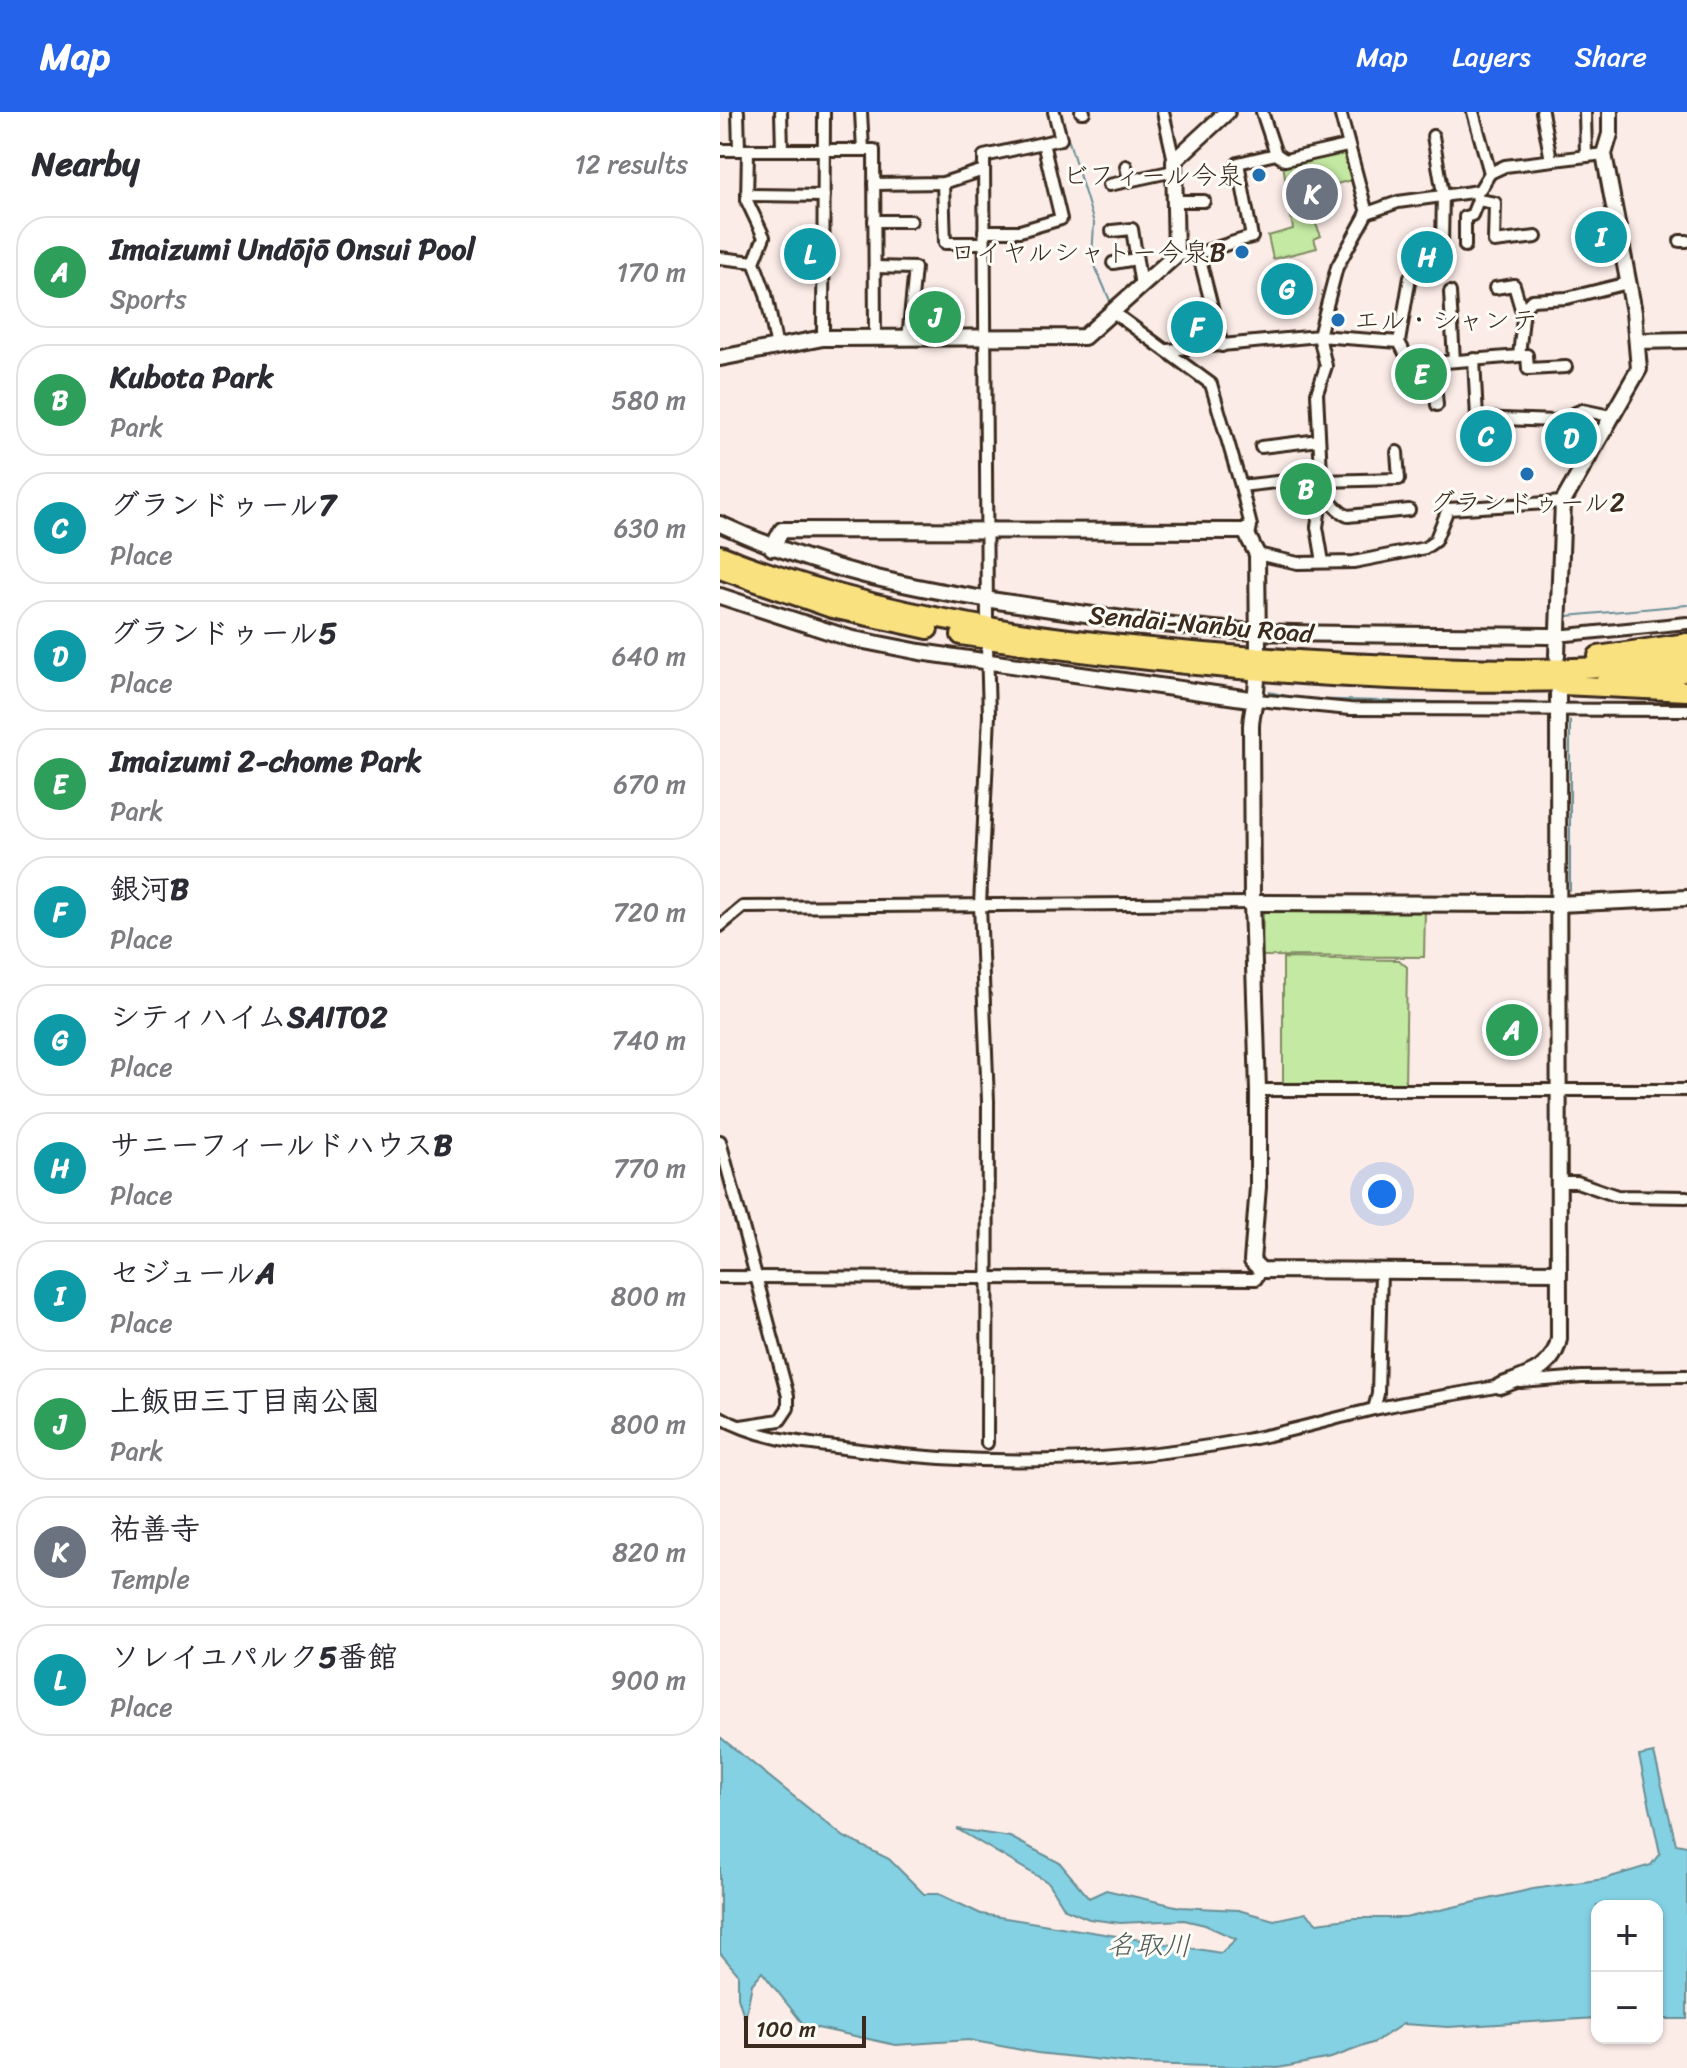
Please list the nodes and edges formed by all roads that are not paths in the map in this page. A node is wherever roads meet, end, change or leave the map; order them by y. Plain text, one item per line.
1 (738, 112) edge
2 (781, 112) edge
3 (824, 112) edge
4 (861, 112) edge
5 (1054, 112) edge
6 (1163, 112) edge
7 (1227, 112) edge
8 (1262, 112) edge
9 (1340, 112) edge
10 (1473, 112) edge
11 (1542, 112) edge
12 (1585, 112) edge
13 (1610, 112) edge
14 (1433, 136) dead end
15 (1043, 143) junction
16 (1347, 146) junction
17 (720, 150) edge
18 (743, 150) junction
19 (782, 150) junction
20 (824, 150) junction
21 (863, 150) junction
22 (1276, 154) junction
23 (1604, 154) junction
24 (1586, 156) junction
25 (1551, 160) junction
26 (1126, 166) dead end
27 (1174, 166) junction
28 (984, 170) junction
29 (1490, 173) junction
30 (1129, 180) junction
31 (943, 183) junction
32 (874, 184) junction
33 (1109, 185) dead end
34 (1443, 194) junction
35 (747, 195) junction
36 (1477, 195) junction
37 (824, 196) junction
38 (1175, 201) junction
39 (1204, 201) dead end
40 (1367, 213) junction
41 (874, 221) junction
42 (911, 221) dead end
43 (1112, 231) dead end
44 (984, 237) junction
45 (1536, 237) dead end
46 (1442, 243) dead end
47 (1465, 246) dead end
48 (1176, 255) junction
49 (1199, 256) junction
50 (720, 258) edge
51 (1136, 259) junction
52 (754, 262) junction
53 (1113, 263) dead end
54 (875, 267) junction
55 (1410, 277) dead end
56 (1628, 283) junction
57 (1141, 286) junction
58 (1495, 288) dead end
59 (1450, 292) dead end
60 (1113, 312) junction
61 (1523, 314) junction
62 (1319, 336) junction
63 (823, 338) junction
64 (987, 338) junction
65 (875, 339) junction
66 (908, 339) junction
67 (1687, 340) edge
68 (1638, 341) junction
69 (1399, 342) junction
70 (1222, 346) junction
71 (777, 348) junction
72 (1168, 350) junction
73 (1519, 356) junction
74 (720, 358) edge
75 (1474, 359) junction
76 (1454, 361) junction
77 (1433, 363) junction
78 (1566, 367) dead end
79 (1437, 405) dead end
80 (1610, 416) junction
81 (1319, 440) junction
82 (1261, 447) dead end
83 (1397, 452) dead end
84 (1321, 479) junction
85 (1241, 486) junction
86 (1322, 496) junction
87 (1563, 502) junction
88 (1409, 510) dead end
89 (720, 524) edge
90 (987, 530) junction
91 (1249, 536) junction
92 (772, 548) junction
93 (1257, 554) junction
94 (720, 555) edge
95 (1323, 562) junction
96 (720, 569) edge
97 (720, 596) edge
98 (987, 600) junction
99 (987, 619) dead end
100 (1687, 623) edge
101 (1258, 632) junction
102 (1557, 636) junction
103 (1687, 643) edge
104 (987, 646) dead end
105 (1258, 649) dead end
106 (1557, 655) dead end
107 (1687, 660) edge
108 (989, 665) junction
109 (1424, 668) junction
110 (1687, 673) edge
111 (1257, 677) dead end
112 (1531, 682) junction
113 (1687, 691) edge
114 (1558, 694) dead end
115 (1257, 700) junction
116 (1558, 710) junction
117 (1687, 710) edge
118 (1687, 898) edge
119 (1252, 903) junction
120 (1558, 904) junction
121 (980, 905) junction
122 (720, 926) edge
123 (1558, 1089) junction
124 (1258, 1090) junction
125 (1687, 1090) edge
126 (720, 1141) edge
127 (1561, 1182) junction
128 (1687, 1197) edge
129 (1261, 1270) junction
130 (1381, 1271) junction
131 (1559, 1272) junction
132 (720, 1277) edge
133 (755, 1277) junction
134 (987, 1279) junction
135 (1687, 1376) edge
136 (1500, 1386) junction
137 (1374, 1409) junction
138 (720, 1417) edge
139 (738, 1427) junction
140 (987, 1443) dead end

1 - 18 street
2 - 19 street
3 - 20 street
4 - 21 street
5 - 15 street
6 - 27 street
7 - 27 street
8 - 22 street
9 - 16 street
10 - 29 street
11 - 25 street
12 - 24 street
13 - 23 street
14 - 34 street
15 - 28 street
15 - 44 street
16 - 22 street
16 - 40 street
17 - 18 street
18 - 19 street
18 - 35 street
19 - 20 street
20 - 21 street
20 - 37 street
21 - 32 street
22 - 49 street
23 - 24 street
23 - 56 street
24 - 25 street
25 - 29 street
26 - 30 street
27 - 30 street
27 - 38 street
28 - 31 street
28 - 44 street
29 - 36 street
30 - 33 street
31 - 32 street
31 - 44 street
32 - 41 street
34 - 36 street
34 - 40 street
34 - 46 street
35 - 37 street
35 - 52 street
36 - 45 street
36 - 47 street
37 - 63 street
38 - 39 street
38 - 48 street
40 - 62 street
41 - 42 street
41 - 54 street
43 - 51 street
44 - 64 street
48 - 49 street
48 - 57 street
49 - 70 street
50 - 52 street
51 - 53 street
51 - 57 street
52 - 71 street
54 - 65 street
54 - 66 street
55 - 69 street
56 - 61 street
56 - 68 street
57 - 60 street
58 - 61 street
59 - 76 street
60 - 64 street
60 - 72 street
61 - 73 street
62 - 69 street
62 - 70 street
62 - 81 street
63 - 65 street
63 - 71 street
64 - 66 street
64 - 90 street
65 - 66 street
67 - 68 street
68 - 80 street
69 - 77 street
70 - 72 street
71 - 74 street
72 - 85 street
73 - 75 street
73 - 78 street
75 - 76 street
75 - 80 street
76 - 77 street
77 - 79 street
80 - 87 street
81 - 82 street
81 - 84 street
83 - 84 street
84 - 85 street
84 - 86 street
85 - 91 street
86 - 88 street
86 - 95 street
87 - 95 street
87 - 102 street
89 - 92 street
90 - 91 street
90 - 92 street
90 - 98 street
91 - 93 street
92 - 98 street
93 - 95 street
93 - 101 street
94 - 109 highway, Sendai-Nanbu Road
96 - 112 highway, Sendai-Nanbu Road
97 - 108 street
98 - 99 street
98 - 101 street
100 - 102 street
101 - 102 street
101 - 105 street
102 - 106 street
103 - 109 highway
104 - 108 street
107 - 109 highway, Sendai-Nanbu Road
108 - 115 street
108 - 121 street
110 - 112 highway, Sendai-Nanbu Road
111 - 115 street
112 - 113 highway
114 - 116 street
115 - 116 street
115 - 119 street
116 - 117 street
116 - 120 street
118 - 120 street
119 - 120 street
119 - 121 street
119 - 124 street
120 - 123 street
121 - 122 street
121 - 134 street
123 - 124 street
123 - 125 street
123 - 127 street
124 - 129 street
126 - 133 street
127 - 128 street
127 - 131 street
129 - 130 street
129 - 134 street
130 - 131 street
130 - 137 street
131 - 136 street
132 - 133 street
133 - 134 street
133 - 139 street
134 - 140 street
135 - 136 street
136 - 137 street
137 - 139 street
138 - 139 street

